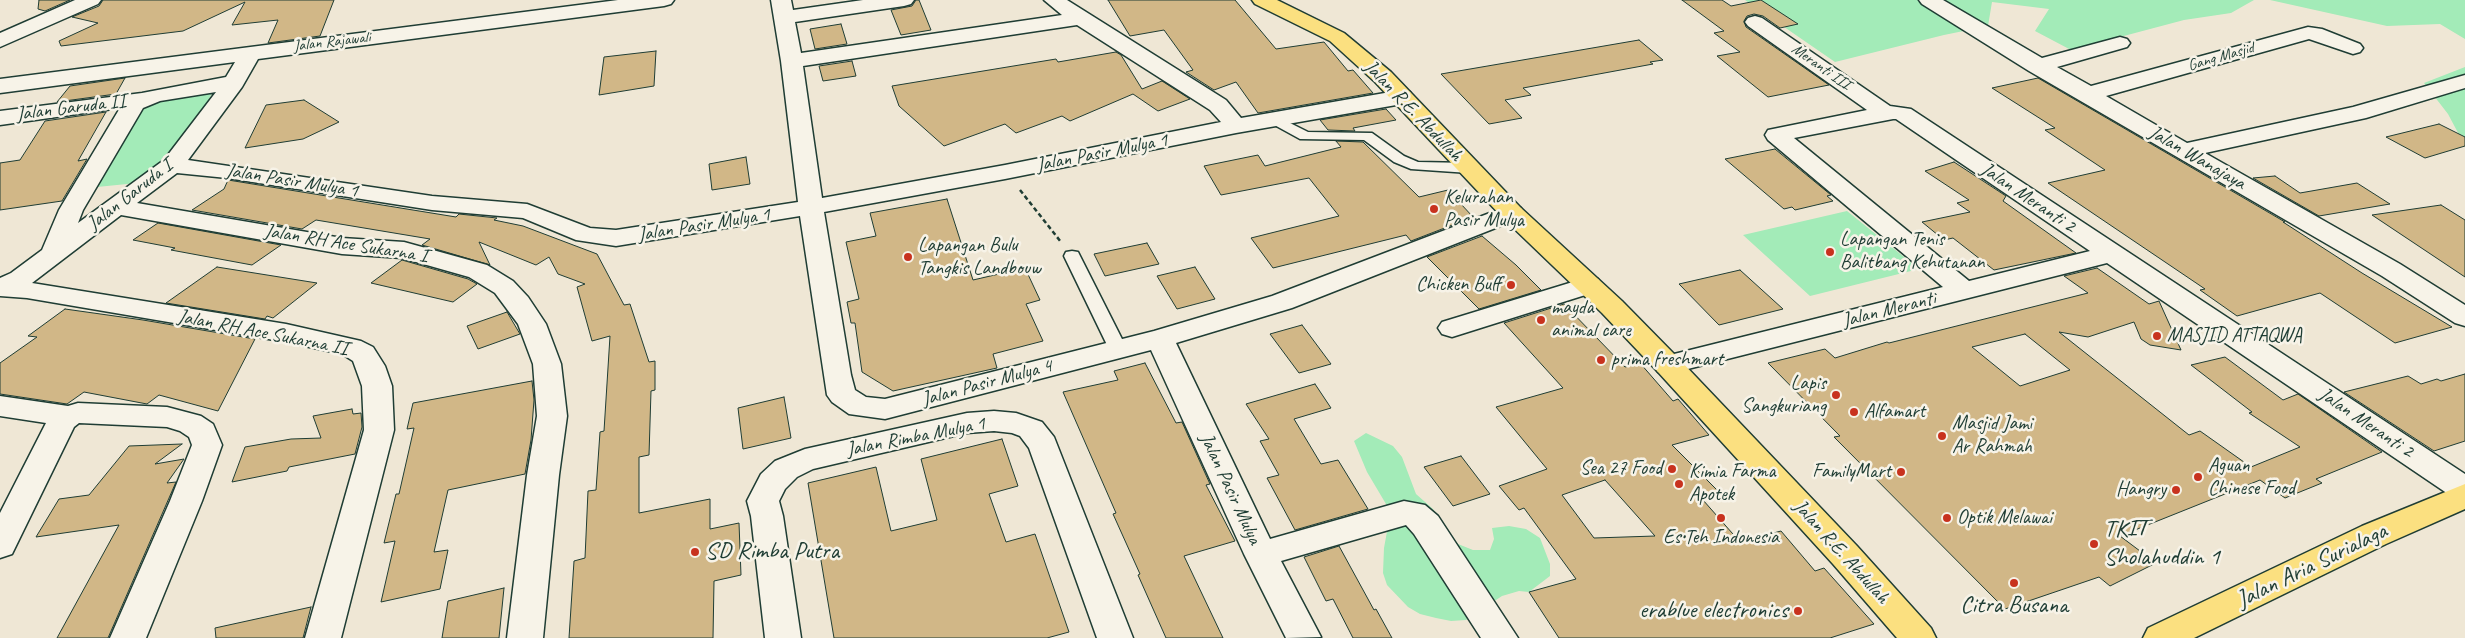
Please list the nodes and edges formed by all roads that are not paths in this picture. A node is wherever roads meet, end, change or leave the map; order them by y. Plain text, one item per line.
1 (91, 0) edge
2 (664, 0) edge
3 (904, 0) edge
4 (1054, 0) edge
5 (1262, 0) edge
6 (1929, 0) edge
7 (783, 8) edge
8 (1080, 18) junction
9 (1756, 22) dead end
10 (0, 41) edge
11 (2120, 43) dead end
12 (2354, 48) dead end
13 (251, 52) junction
14 (792, 61) junction
15 (2037, 66) junction
16 (2465, 81) edge
17 (234, 82) junction
18 (0, 86) edge
19 (2088, 94) junction
20 (1402, 97) junction
21 (141, 99) junction
22 (1886, 113) junction
23 (0, 118) edge
24 (1274, 119) junction
25 (1236, 126) junction
26 (2184, 152) junction
27 (172, 164) junction
28 (1469, 168) junction
29 (79, 196) junction
30 (127, 199) junction
31 (811, 207) junction
32 (1512, 213) junction
33 (54, 253) junction
34 (2110, 254) junction
35 (1072, 256) road end
36 (2391, 270) junction
37 (1589, 285) junction
38 (1964, 291) junction
39 (9, 293) edge
40 (2465, 296) edge
41 (2465, 317) edge
42 (1452, 328) dead end
43 (1161, 338) junction
44 (1118, 349) junction
45 (1668, 365) junction
46 (0, 406) edge
47 (68, 416) junction
48 (2465, 490) edge
49 (2465, 496) edge
50 (0, 545) edge
51 (1261, 554) junction
52 (1302, 637) edge
53 (128, 638) edge
54 (322, 638) edge
55 (525, 638) edge
56 (783, 638) edge
57 (1115, 638) edge
58 (1500, 638) edge
59 (1918, 638) edge
60 (2161, 638) edge

1 - 10 street
2 - 13 street, Jalan Rajawali
3 - 7 street
4 - 8 street
5 - 20 main road, Jalan R.E. Abdullah
6 - 15 street, Jalan Wanajaya
7 - 14 street, Jalan Pasir Mulya 4
8 - 14 street
8 - 25 street
9 - 22 street, Meranti III
11 - 15 street
12 - 19 street, Gang Masjid
13 - 17 street, Jalan Garuda I
13 - 18 street, Jalan Rajawali
14 - 31 street, Jalan Pasir Mulya 4
15 - 19 street, Jalan Wanajaya
16 - 26 street
17 - 21 street, Jalan Garuda II
17 - 27 street, Jalan Garuda I
19 - 26 street, Jalan Wanajaya
20 - 24 street, Jalan Pasir Mulya 1
20 - 28 main road, Jalan R.E. Abdullah
21 - 23 street, Jalan Garuda II
21 - 29 street
22 - 34 street, Jalan Meranti 2
22 - 38 street, Jalan Meranti 2
24 - 25 street, Jalan Pasir Mulya 1
24 - 28 lane
25 - 31 street, Jalan Pasir Mulya 1
26 - 36 street, Jalan Wanajaya
27 - 30 street, Jalan Garuda I
27 - 31 street, Jalan Pasir Mulya 1
28 - 32 main road, Jalan R.E. Abdullah
29 - 30 street, Jalan RH Ace Sukarna I
29 - 33 street
30 - 33 street, Jalan Garuda I
30 - 55 street, Jalan RH Ace Sukarna I
31 - 44 street, Jalan Pasir Mulya 4
32 - 37 main road, Jalan R.E. Abdullah
32 - 43 street, Jalan Pasir Mulya 4
33 - 39 street, Jalan Garuda I
34 - 38 street, Jalan Meranti
34 - 48 street, Jalan Meranti 2
35 - 44 lane
36 - 40 street
36 - 41 street, Jalan Wanajaya
37 - 42 street
37 - 45 main road, Jalan R.E. Abdullah
38 - 45 street, Jalan Meranti
39 - 54 street, Jalan RH Ace Sukarna II
43 - 44 street, Jalan Pasir Mulya 4
43 - 51 street, Jalan Pasir Mulya
45 - 59 main road, Jalan R.E. Abdullah
46 - 47 street
47 - 50 street
47 - 53 street
49 - 60 main road, Jalan Aria Surialaga
51 - 52 street, Jalan Pasir Mulya
51 - 58 street
56 - 57 street, Jalan Rimba Mulya 1

